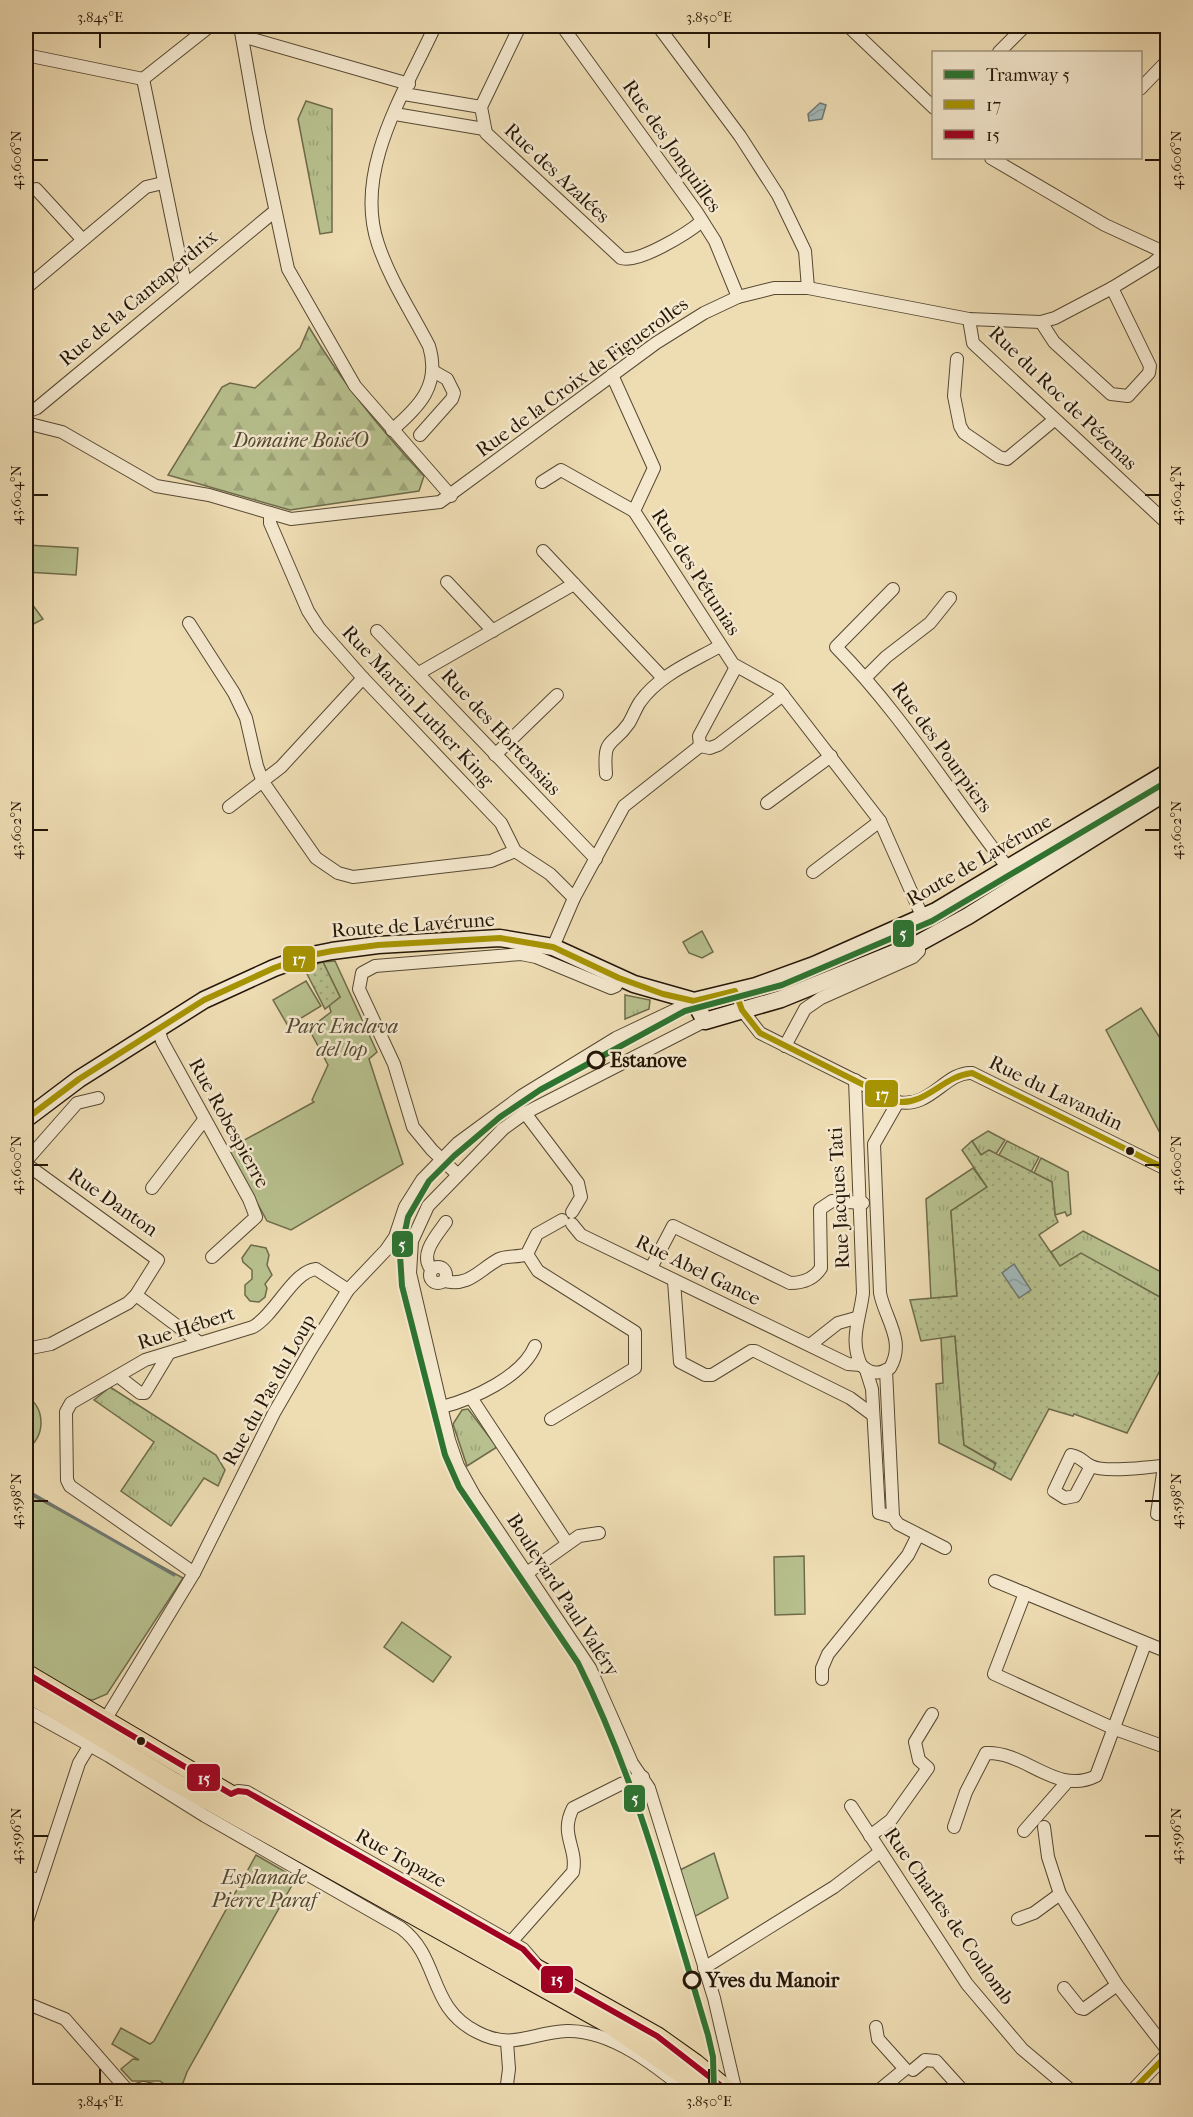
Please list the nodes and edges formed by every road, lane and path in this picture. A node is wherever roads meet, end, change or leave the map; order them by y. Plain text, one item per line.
1 (210, 26) edge
2 (435, 26) edge
3 (520, 26) edge
4 (562, 26) edge
5 (658, 26) edge
6 (848, 26) edge
7 (1020, 27) edge
8 (241, 31) edge
9 (1000, 51) edge
10 (26, 55) edge
11 (1167, 60) edge
12 (143, 79) junction
13 (1142, 87) edge
14 (406, 89) junction
15 (481, 107) junction
16 (932, 107) edge
17 (395, 114) junction
18 (484, 129) junction
19 (993, 159) edge
20 (163, 183) junction
21 (36, 189) dead end
22 (275, 211) junction
23 (702, 221) junction
24 (82, 239) junction
25 (1166, 253) edge
26 (185, 283) junction
27 (26, 288) edge
28 (808, 288) junction
29 (1112, 288) junction
30 (738, 297) junction
31 (969, 319) junction
32 (1041, 322) junction
33 (957, 359) dead end
34 (434, 371) junction
35 (612, 375) junction
36 (26, 412) edge
37 (1054, 420) junction
38 (26, 422) edge
39 (392, 430) junction
40 (420, 435) dead end
41 (542, 482) dead end
42 (451, 495) junction
43 (634, 512) junction
44 (270, 513) junction
45 (1167, 524) edge
46 (543, 551) dead end
47 (447, 582) dead end
48 (574, 584) junction
49 (893, 589) dead end
50 (950, 598) dead end
51 (189, 623) dead end
52 (377, 631) dead end
53 (493, 631) junction
54 (720, 646) junction
55 (736, 667) junction
56 (418, 673) junction
57 (866, 677) junction
58 (363, 678) junction
59 (663, 678) junction
60 (557, 695) dead end
61 (783, 695) junction
62 (700, 746) junction
63 (495, 755) junction
64 (831, 756) junction
65 (1167, 772) edge
66 (606, 774) dead end
67 (263, 782) junction
68 (1167, 791) edge
69 (767, 803) dead end
70 (229, 807) dead end
71 (880, 821) junction
72 (515, 851) junction
73 (596, 859) junction
74 (1008, 868) junction
75 (813, 872) dead end
76 (574, 898) junction
77 (923, 918) junction
78 (919, 943) junction
79 (553, 947) junction
80 (618, 982) junction
81 (735, 991) junction
82 (694, 1001) junction
83 (742, 1010) junction
84 (705, 1021) junction
85 (158, 1028) junction
86 (785, 1046) junction
87 (855, 1080) junction
88 (98, 1098) dead end
89 (898, 1102) junction
90 (525, 1113) junction
91 (28, 1116) edge
92 (204, 1120) junction
93 (442, 1159) junction
94 (26, 1163) edge
95 (1167, 1170) edge
96 (458, 1174) junction
97 (152, 1188) dead end
98 (858, 1201) junction
99 (875, 1206) junction
100 (569, 1219) junction
101 (446, 1222) dead end
102 (527, 1254) junction
103 (212, 1257) dead end
104 (651, 1268) junction
105 (674, 1281) junction
106 (348, 1290) junction
107 (136, 1295) junction
108 (883, 1308) junction
109 (858, 1316) junction
110 (200, 1343) junction
111 (810, 1345) junction
112 (535, 1346) dead end
113 (26, 1349) edge
114 (169, 1353) junction
115 (863, 1368) junction
116 (886, 1370) junction
117 (118, 1376) junction
118 (472, 1399) junction
119 (442, 1407) junction
120 (873, 1415) junction
121 (551, 1419) dead end
122 (1166, 1465) edge
123 (1091, 1466) dead end
124 (1157, 1514) dead end
125 (893, 1517) junction
126 (599, 1533) dead end
127 (918, 1535) junction
128 (567, 1543) junction
129 (945, 1548) dead end
130 (194, 1573) junction
131 (527, 1573) junction
132 (995, 1581) dead end
133 (1025, 1593) junction
134 (1145, 1644) junction
135 (1167, 1652) edge
136 (26, 1673) edge
137 (822, 1679) dead end
138 (26, 1686) edge
139 (26, 1692) edge
140 (26, 1710) edge
141 (932, 1714) dead end
142 (1115, 1729) junction
143 (96, 1732) junction
144 (1167, 1748) edge
145 (643, 1777) junction
146 (1067, 1782) junction
147 (231, 1794) junction
148 (851, 1806) dead end
149 (954, 1827) dead end
150 (1044, 1827) dead end
151 (1024, 1831) dead end
152 (870, 1836) junction
153 (880, 1852) junction
154 (26, 1876) edge
155 (40, 1881) junction
156 (1060, 1894) junction
157 (1018, 1919) dead end
158 (26, 1924) edge
159 (511, 1942) junction
160 (704, 1968) junction
161 (544, 1973) junction
162 (1117, 1985) junction
163 (1064, 1988) dead end
164 (26, 2003) edge
165 (876, 2027) dead end
166 (507, 2042) junction
167 (1167, 2052) edge
168 (913, 2070) dead end
169 (129, 2091) edge
170 (164, 2091) edge
171 (506, 2091) edge
172 (688, 2091) edge
173 (707, 2091) edge
174 (730, 2091) edge
175 (736, 2091) edge
176 (877, 2091) edge
177 (964, 2091) edge
178 (1073, 2091) edge
179 (1131, 2091) edge

1 - 12 street
2 - 14 street
3 - 15 street
4 - 23 street, Rue des Jonquilles
5 - 28 street
6 - 16 street
7 - 9 street
8 - 14 street
8 - 22 street
10 - 12 street
11 - 13 street
12 - 20 street
14 - 15 street
14 - 17 street
15 - 18 street, Rue des Azalées
17 - 18 street
17 - 34 street
18 - 23 street, Rue des Azalées
19 - 25 street
20 - 24 street
20 - 26 street
21 - 24 street
22 - 26 street, Rue de la Cantaperdrix
22 - 39 street
23 - 30 street, Rue des Jonquilles
24 - 27 street
25 - 29 street, Rue de la Croix de Figuerolles
26 - 36 street, Rue de la Cantaperdrix
28 - 30 street, Rue de la Croix de Figuerolles
28 - 31 street, Rue de la Croix de Figuerolles
29 - 32 street, Rue de la Croix de Figuerolles
29 - 32 street
30 - 35 street, Rue de la Croix de Figuerolles
31 - 32 street, Rue de la Croix de Figuerolles
31 - 37 street, Rue du Roc de Pézenas
33 - 37 street
34 - 39 street
34 - 40 street
35 - 42 street, Rue de la Croix de Figuerolles
35 - 43 street, Rue des Pétunias
36 - 38 street, Rue de la Croix de Figuerolles
37 - 45 street, Rue du Roc de Pézenas
38 - 44 street, Rue de la Croix de Figuerolles
39 - 42 street
41 - 43 street
42 - 44 street, Rue de la Croix de Figuerolles
43 - 54 street, Rue des Pétunias
44 - 58 street, Rue Martin Luther King
46 - 48 street
47 - 53 street
48 - 53 street
48 - 59 street
49 - 57 street, Rue des Pourpiers
50 - 57 street, Rue des Pourpiers
51 - 67 street
52 - 56 street, Rue des Hortensias
53 - 56 street
54 - 55 street, Rue des Pétunias
54 - 59 street
55 - 61 street, Rue des Pétunias
55 - 62 street
56 - 63 street, Rue des Hortensias
57 - 74 street, Rue des Pourpiers
58 - 67 street
58 - 72 street, Rue Martin Luther King
59 - 66 street
60 - 63 street
61 - 62 street
61 - 64 street, Rue des Pétunias
62 - 73 street
63 - 73 street, Rue des Hortensias
64 - 69 street
64 - 71 street, Rue des Pétunias
65 - 74 street, Route de Lavérune
67 - 70 street
67 - 72 street
68 - 78 street, Route de Lavérune
71 - 75 street
71 - 77 street, Rue des Pétunias
72 - 76 street
73 - 76 street
74 - 77 street, Route de Lavérune
76 - 79 street
77 - 81 street, Route de Lavérune
78 - 83 street, Route de Lavérune
78 - 86 street
79 - 80 street, Route de Lavérune
79 - 85 street, Route de Lavérune
80 - 82 street, Route de Lavérune
80 - 93 street
81 - 82 street, Route de Lavérune
81 - 83 street
82 - 84 street
82 - 93 street, Rue du Pas du Loup
83 - 84 street, Route de Lavérune
83 - 86 street
84 - 90 street
85 - 91 street, Route de Lavérune
85 - 92 street, Rue Robespierre
86 - 87 street
87 - 89 street
87 - 98 street, Rue Jacques Tati
88 - 94 street
89 - 95 street, Rue du Lavandin
89 - 99 street, Rue Jacques Tati
90 - 96 street
90 - 100 street
92 - 97 street
92 - 103 street, Rue Robespierre
93 - 96 street
93 - 106 street, Rue du Pas du Loup
94 - 107 street, Rue Danton
96 - 119 street, Boulevard Paul Valéry
98 - 99 street
98 - 104 street
98 - 109 street, Rue Jacques Tati
99 - 108 street, Rue Jacques Tati
100 - 102 street
100 - 104 street, Rue Abel Gance
101 - 102 street
102 - 121 street
104 - 105 street, Rue Abel Gance
105 - 111 street, Rue Abel Gance
105 - 120 street
106 - 110 street, Rue Hébert
106 - 130 street, Rue du Pas du Loup
107 - 110 street
107 - 113 street, Rue Danton
108 - 109 street
108 - 116 street, Rue Jacques Tati
109 - 111 street
109 - 115 street, Rue Jacques Tati
110 - 114 street, Rue Hébert
111 - 115 street, Rue Abel Gance
112 - 118 street
114 - 117 street, Rue Hébert
114 - 117 street
115 - 116 street
115 - 120 street, Rue Jacques Tati
116 - 125 street
117 - 130 street, Rue Hébert
118 - 119 street
118 - 128 street
119 - 131 street, Boulevard Paul Valéry
120 - 125 street, Rue Jacques Tati
122 - 123 street
122 - 124 street
125 - 127 street
126 - 128 street
127 - 129 street
127 - 137 street
128 - 131 street
130 - 143 street, Rue du Pas du Loup
131 - 145 street, Boulevard Paul Valéry
132 - 133 street
133 - 134 street
133 - 142 street
134 - 135 street
134 - 142 street
136 - 143 main road
138 - 143 main road
139 - 143 main road
140 - 143 street
141 - 152 street
142 - 144 street
142 - 146 street
143 - 147 main road
143 - 155 street, Rue du Pas du Loup
143 - 166 street
143 - 173 main road
145 - 159 street
145 - 160 street, Boulevard Paul Valéry
146 - 149 street
146 - 151 street
147 - 159 street, Rue Topaze
147 - 161 main road
148 - 152 street, Rue Charles de Coulomb
150 - 156 street
152 - 153 street, Rue Charles de Coulomb
153 - 160 street
153 - 178 street, Rue Charles de Coulomb
154 - 155 street
155 - 158 street, Rue du Pas du Loup
156 - 157 street
156 - 162 street
159 - 161 street, Rue Topaze
160 - 175 street, Boulevard Paul Valéry
161 - 174 main road
162 - 163 street
162 - 167 street
164 - 169 street
165 - 176 street
166 - 171 street
166 - 172 street
167 - 179 street
168 - 177 street
169 - 170 street

